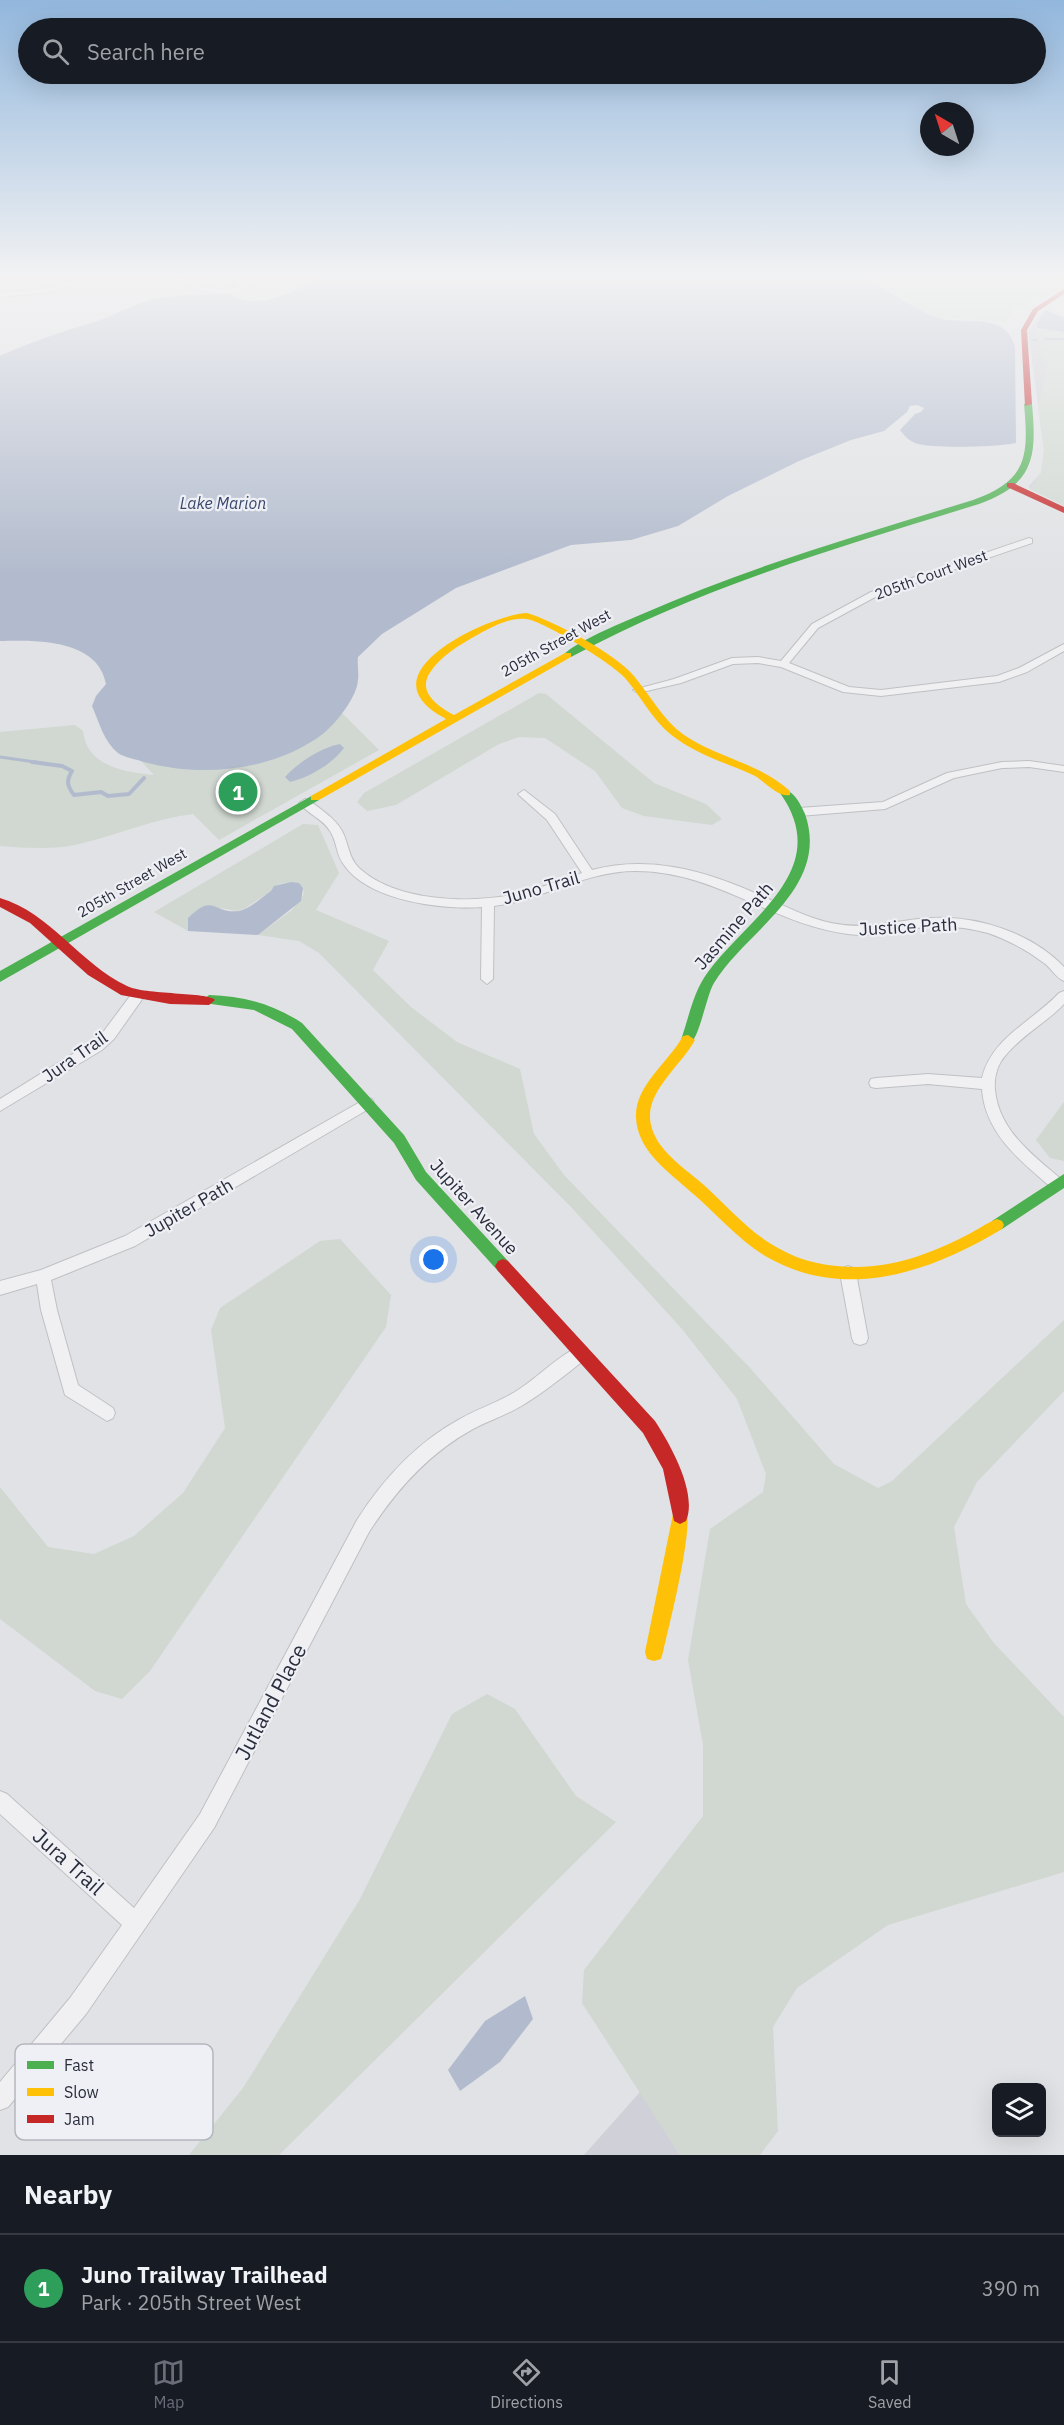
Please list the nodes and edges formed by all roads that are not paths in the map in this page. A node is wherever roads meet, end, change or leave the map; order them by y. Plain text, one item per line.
1 (1028, 375) edge
2 (1010, 485) junction
3 (1064, 510) edge
4 (1029, 541) dead end
5 (583, 645) junction
6 (1064, 646) edge
7 (783, 664) junction
8 (638, 690) junction
9 (453, 719) junction
10 (1064, 769) edge
11 (524, 794) dead end
12 (305, 804) junction
13 (799, 812) junction
14 (589, 874) junction
15 (0, 902) edge
16 (488, 903) junction
17 (777, 908) junction
18 (59, 943) junction
19 (1064, 976) edge
20 (0, 977) edge
21 (487, 979) dead end
22 (138, 995) junction
23 (1064, 996) edge
24 (876, 1083) dead end
25 (988, 1084) junction
26 (367, 1103) junction
27 (0, 1106) edge
28 (1060, 1182) edge
29 (848, 1273) junction
30 (43, 1276) junction
31 (0, 1288) edge
32 (860, 1338) dead end
33 (582, 1353) junction
34 (107, 1413) dead end
35 (654, 1652) dead end
36 (0, 1801) edge
37 (136, 1924) junction
38 (46, 2044) edge
39 (15, 2081) edge
40 (0, 2099) edge

1 - 2 street, 205th Street West
2 - 3 street
2 - 5 street, 205th Street West
4 - 7 street, 205th Court West
5 - 8 street, Jasmine Path
5 - 9 street, 205th Street West
5 - 9 street, Jasmine Path
6 - 7 street
7 - 8 street
8 - 13 street, Jasmine Path
9 - 12 street, 205th Street West
10 - 13 street
11 - 14 street
12 - 16 street, Juno Trail
12 - 18 street, 205th Street West
13 - 17 street, Jasmine Path
14 - 16 street, Juno Trail
14 - 17 street, Juno Trail
15 - 18 street, Jupiter Avenue
16 - 21 street
17 - 19 street, Justice Path
17 - 29 street, Jasmine Path
18 - 20 street, 205th Street West
18 - 22 street, Jupiter Avenue
22 - 26 street, Jupiter Avenue
22 - 27 street, Jura Trail
23 - 25 street
24 - 25 street
25 - 28 street
26 - 30 street, Jupiter Path
26 - 33 street, Jupiter Avenue
28 - 29 street, Jasmine Path
29 - 32 street
30 - 31 street, Jupiter Path
30 - 34 street
33 - 35 street, Jupiter Avenue
33 - 37 street, Jutland Place
36 - 37 street, Jura Trail
37 - 38 street, Jutland Place
39 - 40 street, Jutland Place

